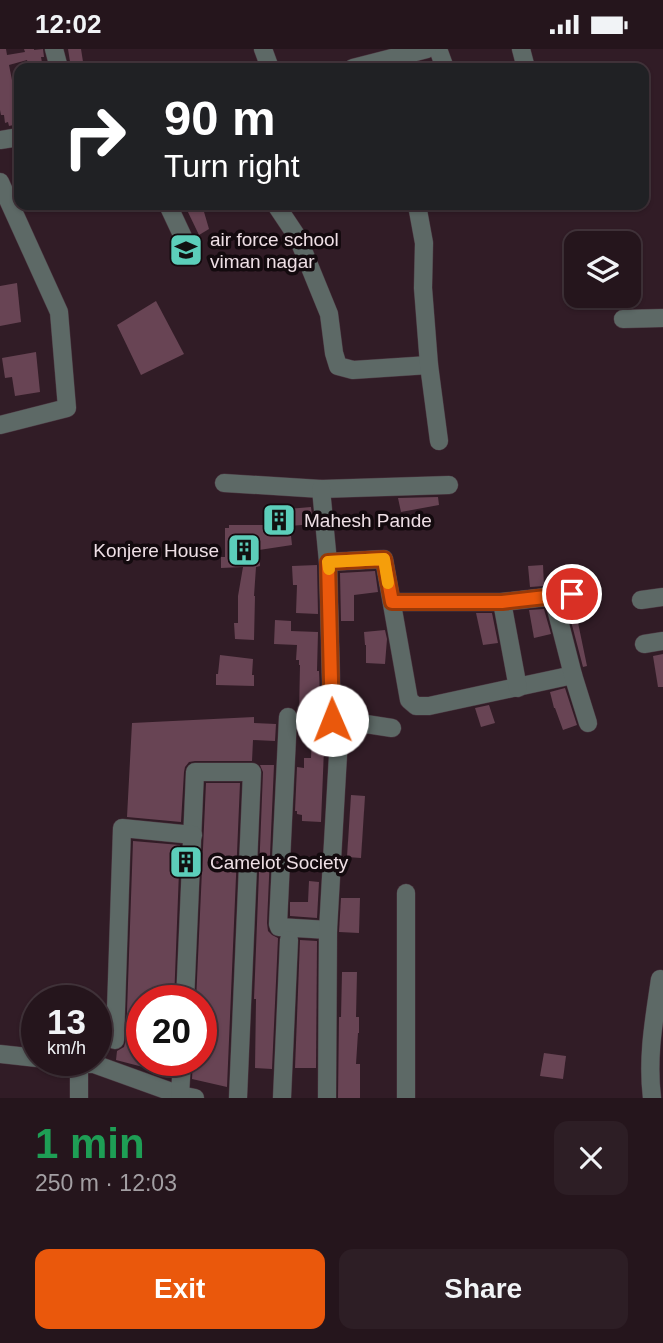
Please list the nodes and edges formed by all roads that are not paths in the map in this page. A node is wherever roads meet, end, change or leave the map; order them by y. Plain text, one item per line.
1 (427, 49) edge
2 (364, 63) edge
3 (0, 183) edge
4 (170, 210) edge
5 (279, 210) edge
6 (418, 210) edge
7 (183, 237) dead end
8 (663, 318) edge
9 (623, 319) dead end
10 (429, 365) junction
11 (0, 425) edge
12 (439, 442) dead end
13 (224, 483) dead end
14 (449, 485) dead end
15 (321, 489) junction
16 (328, 562) junction
17 (591, 592) dead end
18 (553, 597) junction
19 (663, 597) edge
20 (641, 600) dead end
21 (392, 602) junction
22 (502, 602) junction
23 (663, 641) edge
24 (645, 644) dead end
25 (573, 675) junction
26 (518, 688) junction
27 (288, 717) dead end
28 (332, 720) dead end
29 (588, 723) dead end
30 (392, 728) dead end
31 (192, 835) junction
32 (406, 893) dead end
33 (328, 930) junction
34 (289, 940) dead end
35 (660, 979) dead end
36 (185, 985) edge
37 (115, 1040) dead end
38 (0, 1054) edge
39 (21, 1056) edge
40 (112, 1070) edge
41 (79, 1076) edge
42 (184, 1076) edge
43 (187, 1096) edge
44 (79, 1098) edge
45 (238, 1098) edge
46 (282, 1098) edge
47 (327, 1098) edge
48 (406, 1098) edge
49 (652, 1098) edge

1 - 2 street
3 - 11 street
4 - 7 street
5 - 10 street
6 - 10 street
8 - 9 street
10 - 12 street
13 - 15 street
14 - 15 street
15 - 16 street
16 - 21 street
16 - 28 street
17 - 18 street
18 - 22 street
18 - 25 street
19 - 20 street
21 - 22 street
21 - 26 street
22 - 26 street
23 - 24 street
25 - 26 street
25 - 29 street
27 - 33 street
30 - 33 street
31 - 36 street
31 - 37 street
31 - 45 street
32 - 48 street
33 - 47 street
34 - 46 street
35 - 49 street
38 - 39 street
40 - 43 street
41 - 44 street
42 - 43 street

